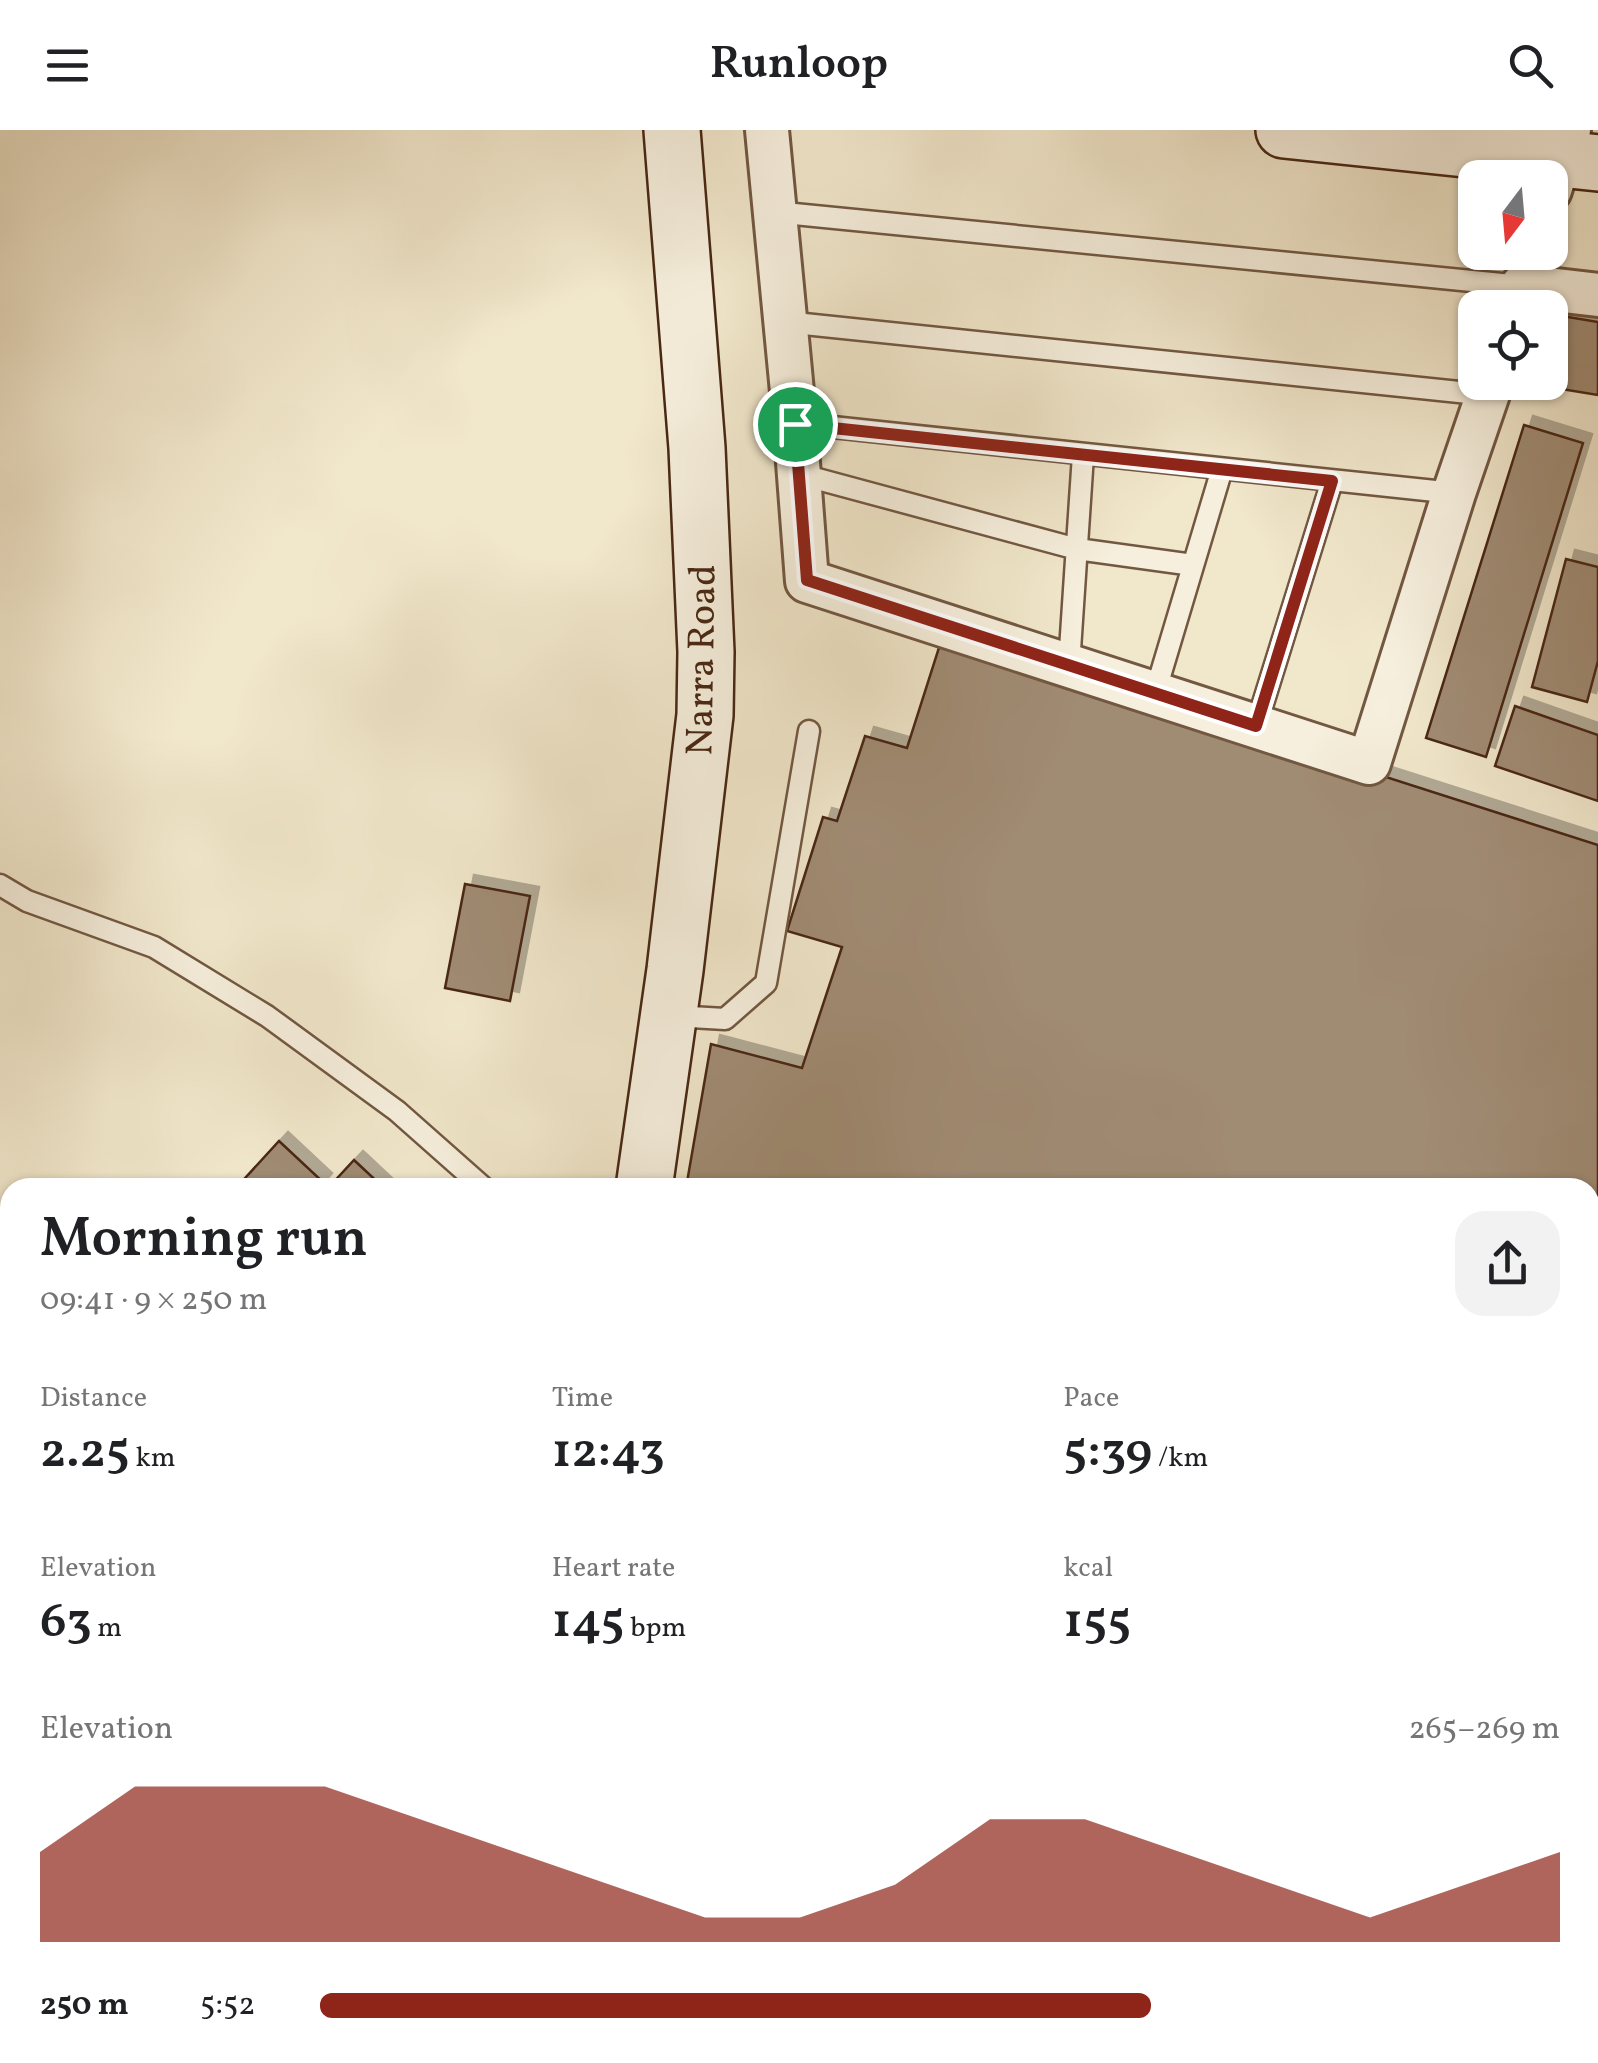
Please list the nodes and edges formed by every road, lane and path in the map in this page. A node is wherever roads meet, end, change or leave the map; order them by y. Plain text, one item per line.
1 (672, 130) edge
2 (767, 130) edge
3 (1313, 132) edge
4 (1445, 139) edge
5 (1569, 161) edge
6 (774, 212) junction
7 (1524, 282) edge
8 (1598, 295) edge
9 (785, 322) junction
10 (1458, 386) edge
11 (1486, 400) edge
12 (795, 424) junction
13 (1084, 455) junction
14 (1222, 469) junction
15 (799, 474) junction
16 (1332, 481) junction
17 (1454, 493) junction
18 (1077, 549) junction
19 (1193, 565) junction
20 (1068, 665) junction
21 (1155, 693) junction
22 (1256, 726) junction
23 (809, 731) dead end
24 (0, 885) edge
25 (669, 1015) junction
26 (473, 1178) edge
27 (645, 1178) edge

1 - 25 street, Narra Road
2 - 6 street
3 - 4 street
4 - 5 street
6 - 7 lane
6 - 9 street
7 - 8 street
9 - 10 lane
9 - 12 street
11 - 17 street
12 - 13 lane
12 - 15 street
13 - 14 lane
13 - 18 lane
14 - 16 lane
14 - 19 lane
15 - 18 lane
15 - 20 street
16 - 17 lane
16 - 22 lane
17 - 22 street
18 - 19 lane
18 - 20 lane
19 - 21 lane
20 - 21 street
21 - 22 street
23 - 25 lane
24 - 26 lane
25 - 27 street, Narra Road

